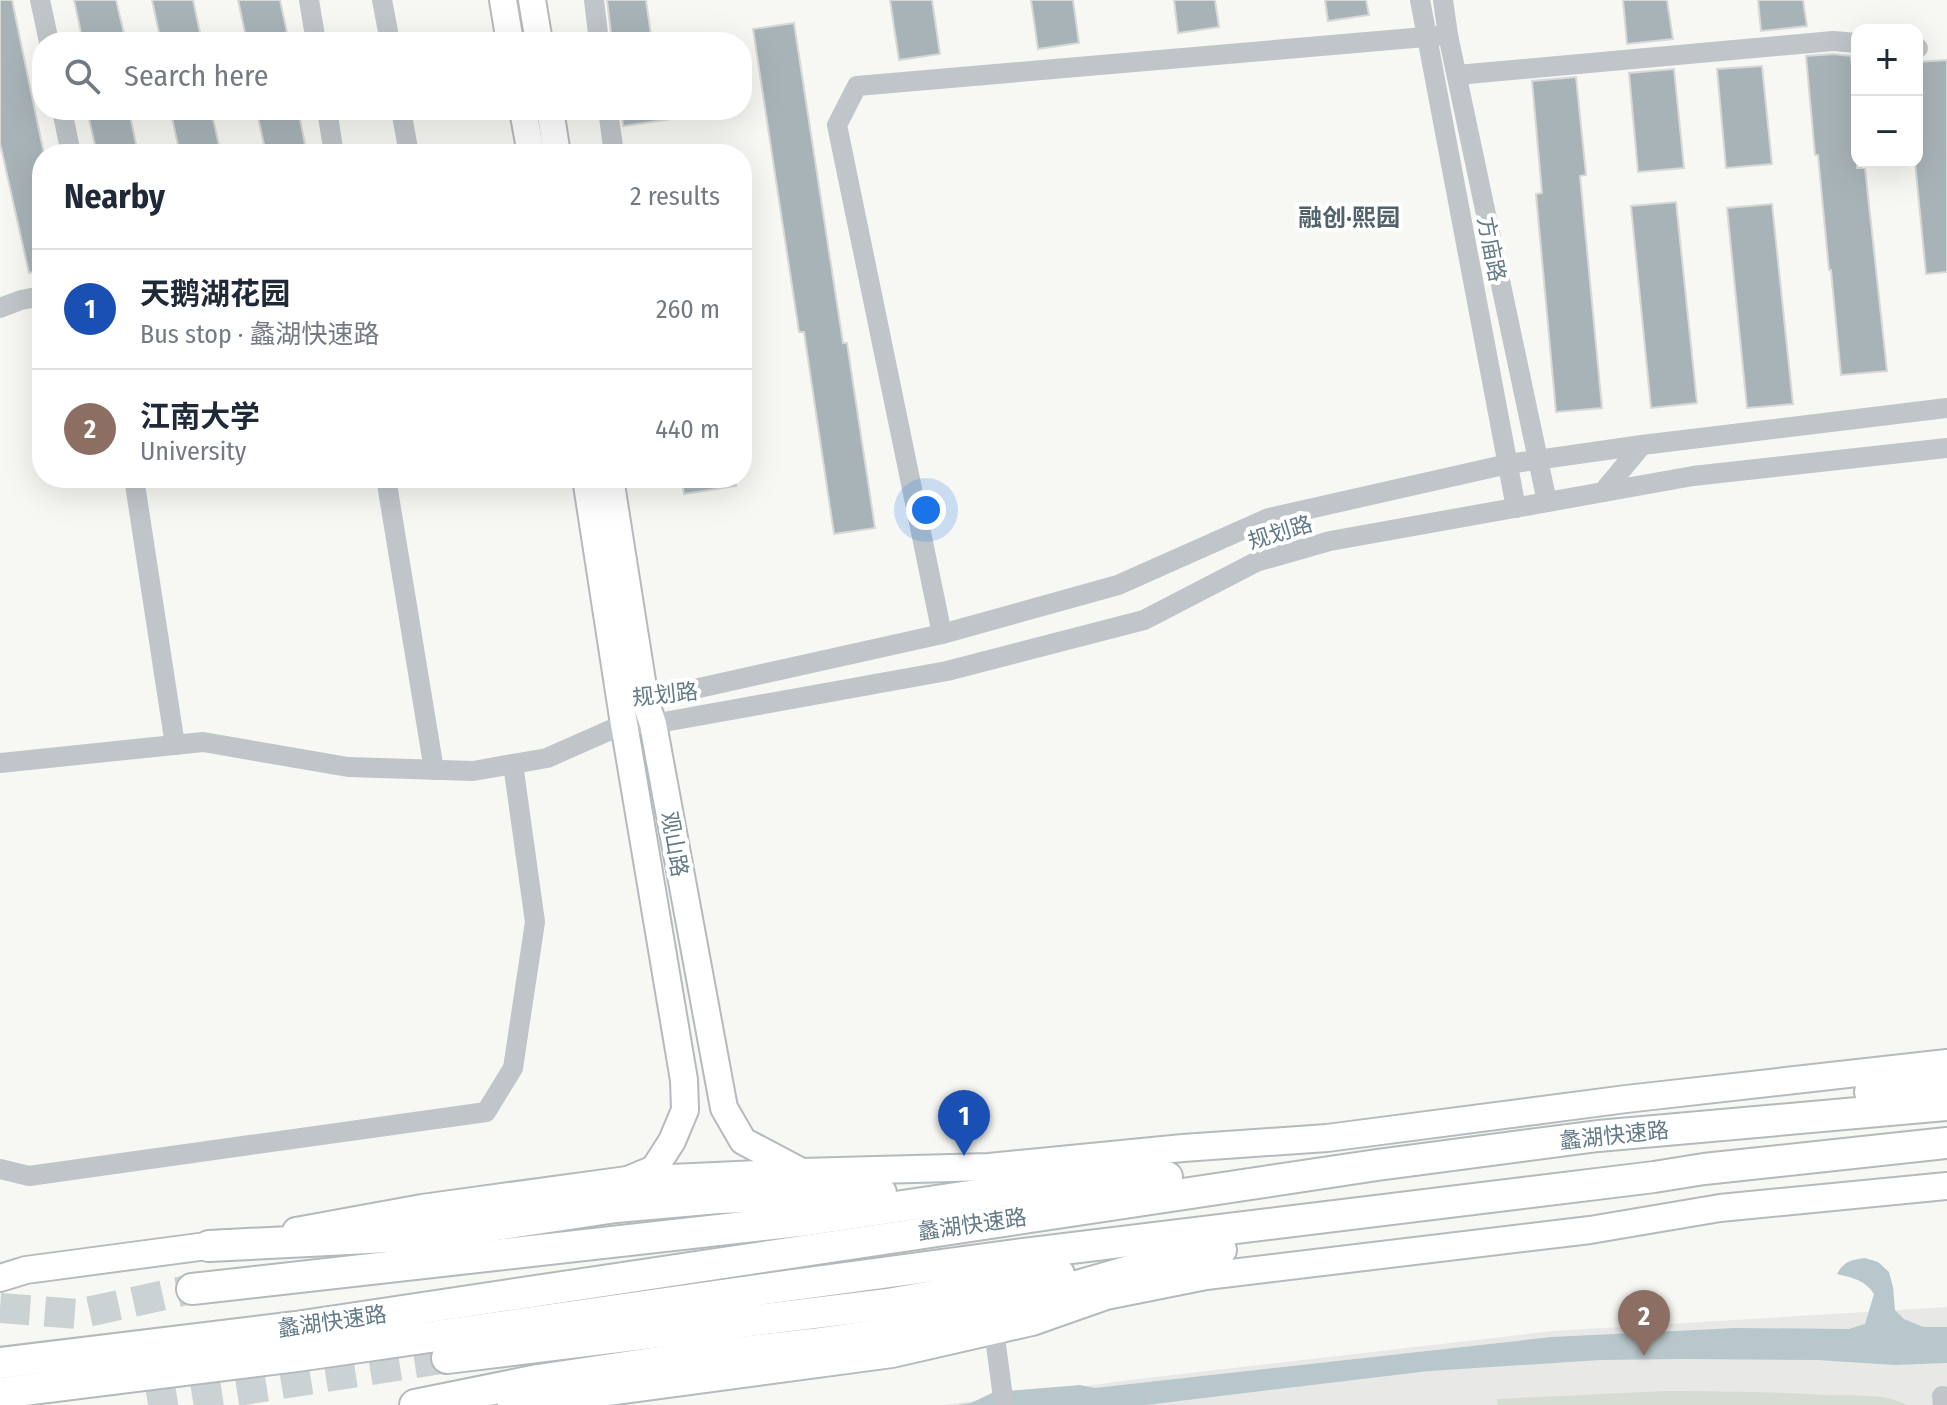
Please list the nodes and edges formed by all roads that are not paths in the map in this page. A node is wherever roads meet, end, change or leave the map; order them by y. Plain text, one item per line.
1 (40, 0) edge
2 (309, 0) edge
3 (382, 0) edge
4 (503, 0) edge
5 (532, 0) edge
6 (594, 0) edge
7 (1420, 0) edge
8 (1443, 0) edge
9 (47, 32) edge
10 (314, 32) edge
11 (388, 32) edge
12 (508, 32) edge
13 (537, 32) edge
14 (598, 32) edge
15 (1448, 35) junction
16 (1426, 37) junction
17 (1851, 42) edge
18 (1457, 75) junction
19 (64, 120) edge
20 (329, 120) edge
21 (403, 120) edge
22 (525, 120) edge
23 (552, 120) edge
24 (609, 120) edge
25 (69, 144) edge
26 (332, 144) edge
27 (407, 144) edge
28 (529, 144) edge
29 (555, 144) edge
30 (613, 144) edge
31 (32, 298) edge
32 (0, 308) edge
33 (1947, 408) edge
34 (1642, 445) junction
35 (1947, 448) edge
36 (1539, 458) junction
37 (1508, 464) junction
38 (136, 488) edge
39 (388, 488) edge
40 (588, 488) edge
41 (612, 488) edge
42 (1603, 492) junction
43 (1547, 502) junction
44 (1516, 508) junction
45 (942, 634) junction
46 (649, 712) junction
47 (624, 724) junction
48 (175, 745) junction
49 (0, 763) edge
50 (513, 764) junction
51 (434, 770) junction
52 (1947, 1063) edge
53 (1947, 1082) edge
54 (1947, 1105) edge
55 (1598, 1136) junction
56 (1947, 1143) edge
57 (1947, 1159) edge
58 (1377, 1165) junction
59 (0, 1169) edge
60 (1704, 1169) junction
61 (801, 1172) junction
62 (1654, 1177) junction
63 (627, 1180) junction
64 (1947, 1186) edge
65 (1010, 1190) junction
66 (209, 1246) junction
67 (1182, 1256) junction
68 (0, 1278) edge
69 (192, 1289) tunnel mouth
70 (994, 1330) junction
71 (296, 1342) junction
72 (447, 1358) tunnel mouth
73 (0, 1363) edge
74 (0, 1393) edge
75 (415, 1405) edge
76 (511, 1405) edge
77 (1004, 1405) edge

1 - 9 street
2 - 10 street
3 - 11 street
4 - 12 main road
5 - 13 main road
6 - 14 street
7 - 16 street, 方庙路
8 - 15 street, 方庙路
15 - 16 street
15 - 18 street, 方庙路
16 - 37 street, 方庙路
16 - 45 street
17 - 18 street
18 - 36 street, 方庙路
19 - 25 street
20 - 26 street
21 - 27 street
22 - 28 main road
23 - 29 main road
24 - 30 street
31 - 32 street
33 - 34 street, 规划路
34 - 36 street, 规划路
34 - 42 street
35 - 42 street, 规划路
36 - 37 street, 规划路
36 - 43 street, 方庙路
37 - 44 street, 方庙路
37 - 45 street, 规划路
38 - 48 street
39 - 51 street
40 - 47 main road, 观山路
41 - 46 main road, 观山路
42 - 43 street, 规划路
43 - 44 street, 规划路
44 - 46 street, 规划路
45 - 46 street, 规划路
46 - 47 street, 规划路
46 - 61 main road, 观山路
47 - 50 street
47 - 63 main road, 观山路
48 - 49 street
48 - 51 street
50 - 51 street
50 - 59 street
52 - 61 main road
53 - 55 highway
54 - 55 highway, 蠡湖快速路
55 - 58 highway, 蠡湖快速路
56 - 60 highway, 蠡湖快速路
57 - 60 highway
58 - 65 highway
58 - 71 highway, 蠡湖快速路
60 - 62 highway, 蠡湖快速路
61 - 63 main road
62 - 67 highway
62 - 71 highway, 蠡湖快速路
63 - 66 main road
64 - 70 main road
65 - 66 highway
65 - 69 highway
66 - 68 main road
67 - 72 highway
67 - 75 highway
70 - 76 main road
70 - 77 street
71 - 73 highway, 蠡湖快速路
71 - 74 highway, 蠡湖快速路

